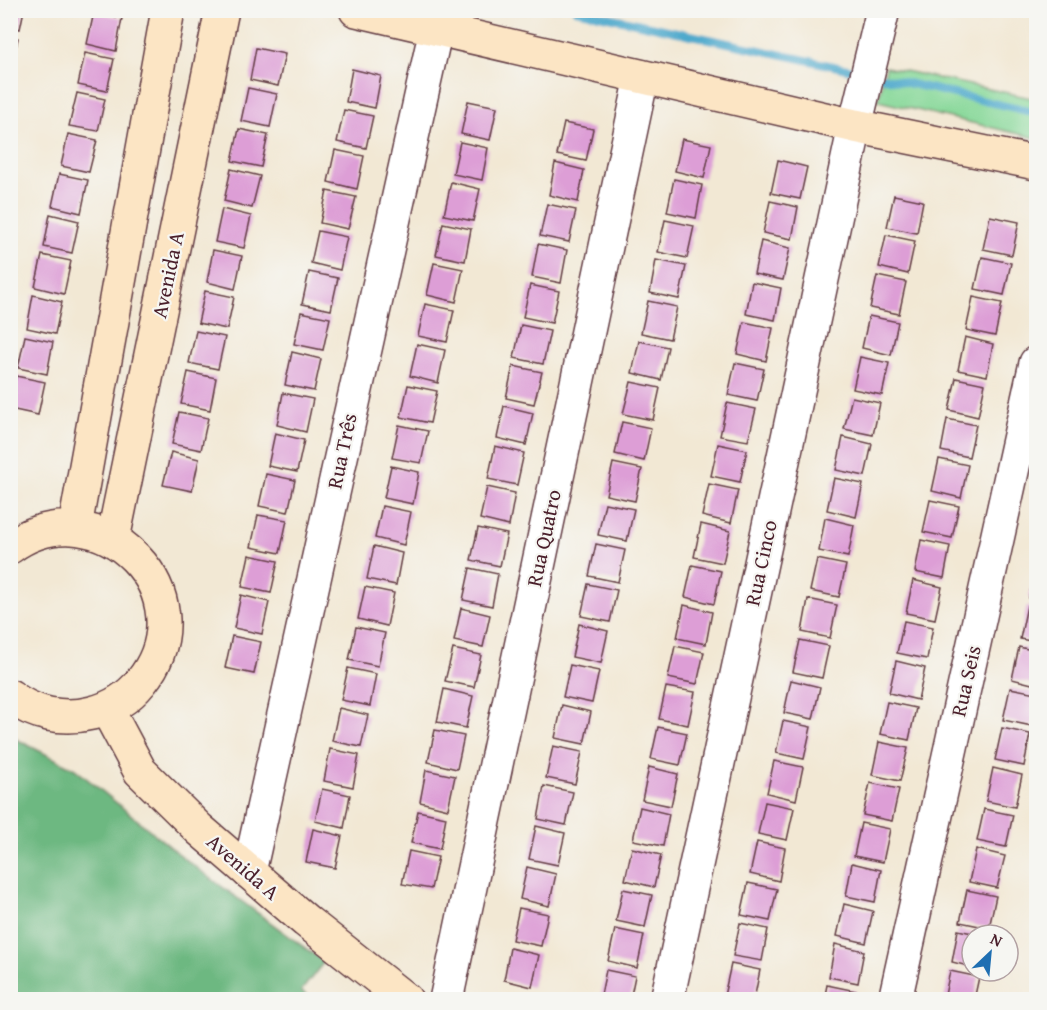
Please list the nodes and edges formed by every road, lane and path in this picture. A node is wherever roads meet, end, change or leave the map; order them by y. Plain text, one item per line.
1 (168, 10) edge
2 (222, 10) edge
3 (356, 10) edge
4 (883, 10) edge
5 (436, 29) junction
6 (642, 77) junction
7 (855, 126) junction
8 (1036, 163) edge
9 (1036, 363) edge
10 (75, 527) junction
11 (113, 539) junction
12 (10, 547) edge
13 (10, 696) edge
14 (107, 710) junction
15 (249, 872) junction
16 (406, 999) edge
17 (446, 999) edge
18 (668, 999) edge
19 (895, 999) edge

1 - 10 street
2 - 11 street, Avenida A
3 - 5 street
4 - 7 street, Rua Cinco
5 - 6 street
5 - 15 street, Rua Três
6 - 7 street
6 - 17 street, Rua Quatro
7 - 8 street
7 - 18 street, Rua Cinco
9 - 19 street, Rua Seis
10 - 11 street
10 - 12 street
11 - 14 street
13 - 14 street
14 - 15 street, Avenida A
15 - 16 street, Avenida A

